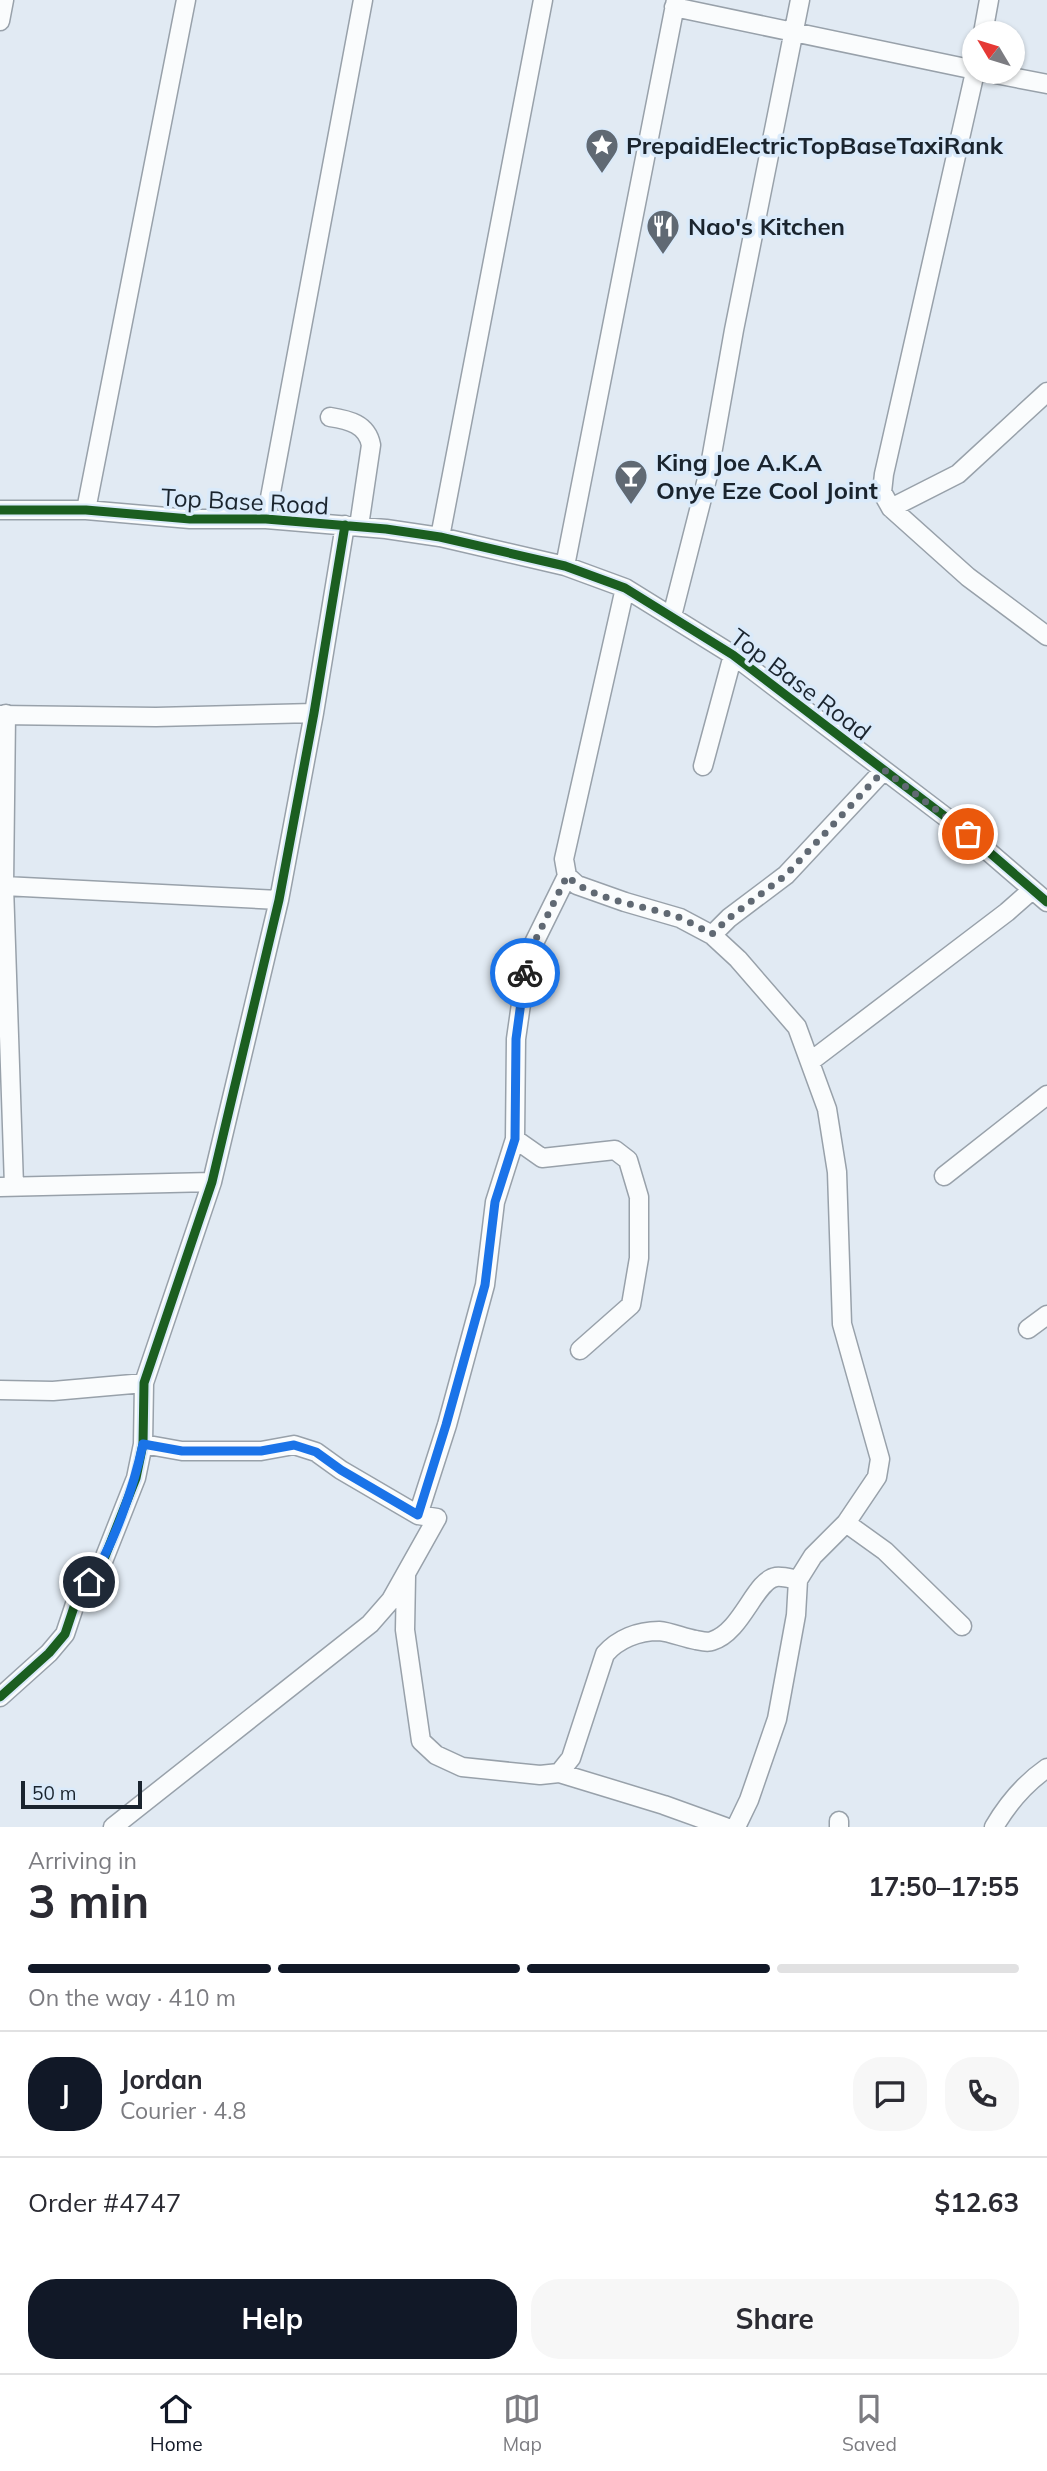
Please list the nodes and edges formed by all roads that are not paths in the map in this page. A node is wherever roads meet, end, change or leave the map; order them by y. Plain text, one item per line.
1 (4, 0) edge
2 (186, 0) edge
3 (363, 0) edge
4 (543, 0) edge
5 (800, 0) edge
6 (989, 0) edge
7 (675, 3) edge
8 (0, 21) edge
9 (985, 21) edge
10 (795, 31) junction
11 (962, 68) edge
12 (1026, 80) edge
13 (972, 84) edge
14 (1047, 84) edge
15 (1047, 392) edge
16 (330, 416) dead end
17 (891, 508) junction
18 (0, 510) edge
19 (86, 510) junction
20 (266, 519) junction
21 (352, 525) junction
22 (440, 537) junction
23 (565, 566) junction
24 (625, 588) junction
25 (672, 616) junction
26 (1047, 636) edge
27 (733, 655) junction
28 (314, 713) junction
29 (3, 715) edge
30 (703, 766) dead end
31 (884, 770) junction
32 (567, 876) junction
33 (4, 886) junction
34 (1032, 890) junction
35 (279, 900) junction
36 (1047, 902) edge
37 (712, 934) junction
38 (2, 938) edge
39 (811, 1061) junction
40 (1047, 1095) edge
41 (515, 1139) junction
42 (944, 1176) dead end
43 (212, 1182) junction
44 (7, 1187) edge
45 (1047, 1315) edge
46 (1028, 1329) dead end
47 (580, 1350) dead end
48 (144, 1383) junction
49 (0, 1390) edge
50 (143, 1444) junction
51 (418, 1515) junction
52 (846, 1523) junction
53 (406, 1573) junction
54 (798, 1580) junction
55 (962, 1626) dead end
56 (0, 1697) edge
57 (1047, 1768) edge
58 (559, 1773) junction
59 (113, 1827) edge
60 (725, 1827) edge
61 (736, 1827) edge
62 (993, 1827) edge

1 - 8 street
2 - 19 street
3 - 20 street
4 - 22 street
5 - 10 street
6 - 9 street
7 - 10 street
7 - 23 street
10 - 11 street
10 - 25 street
12 - 14 street
13 - 17 street
15 - 17 street
16 - 21 street
17 - 26 street
18 - 19 street, Top Base Road
19 - 20 street, Top Base Road
20 - 21 street, Top Base Road
21 - 22 street, Top Base Road
21 - 28 street
22 - 23 street, Top Base Road
23 - 24 street, Top Base Road
24 - 25 street, Top Base Road
24 - 32 street
25 - 27 street, Top Base Road
27 - 30 street
27 - 31 street, Top Base Road
28 - 29 street
28 - 35 street
29 - 33 street
31 - 34 street, Top Base Road
31 - 37 street
32 - 37 street
32 - 41 street
33 - 35 street
33 - 38 street
34 - 36 street, Top Base Road
34 - 39 street
35 - 43 street
37 - 39 street
38 - 44 street
39 - 52 street
40 - 42 street
41 - 47 street
41 - 51 street
43 - 44 street
43 - 48 street
45 - 46 street
48 - 49 street
48 - 50 street
50 - 51 street
50 - 56 street
51 - 53 street
52 - 54 street
52 - 55 street
53 - 58 street
53 - 59 street
54 - 58 street
54 - 61 street
57 - 62 street
58 - 60 street

